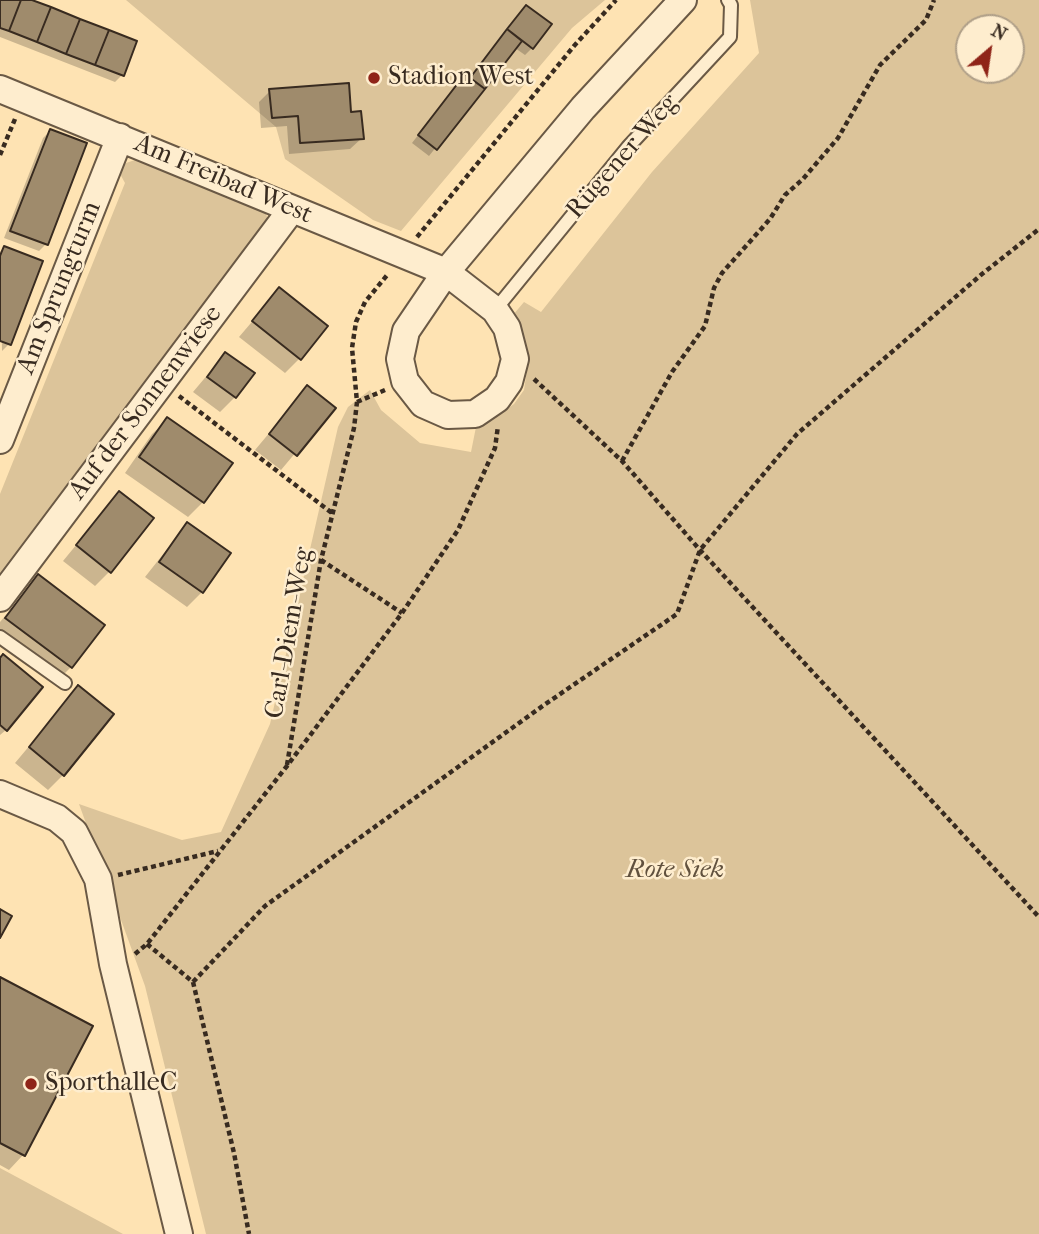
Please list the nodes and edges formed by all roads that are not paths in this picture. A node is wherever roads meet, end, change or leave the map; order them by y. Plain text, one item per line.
1 (683, 0) edge
2 (728, 0) edge
3 (12, 94) edge
4 (120, 137) junction
5 (292, 209) junction
6 (446, 272) junction
7 (495, 310) junction
8 (0, 440) edge
9 (0, 598) edge
10 (0, 637) edge
11 (65, 683) dead end
12 (0, 794) edge
13 (179, 1234) edge

1 - 6 street
2 - 7 lane, Rügener Weg
3 - 4 street, Am Freibad West
4 - 5 street, Am Freibad West
4 - 8 street, Am Sprungturm
5 - 6 street, Am Freibad West
5 - 9 street, Auf der Sonnenwiese
6 - 7 street
6 - 7 street
10 - 11 lane
12 - 13 street

